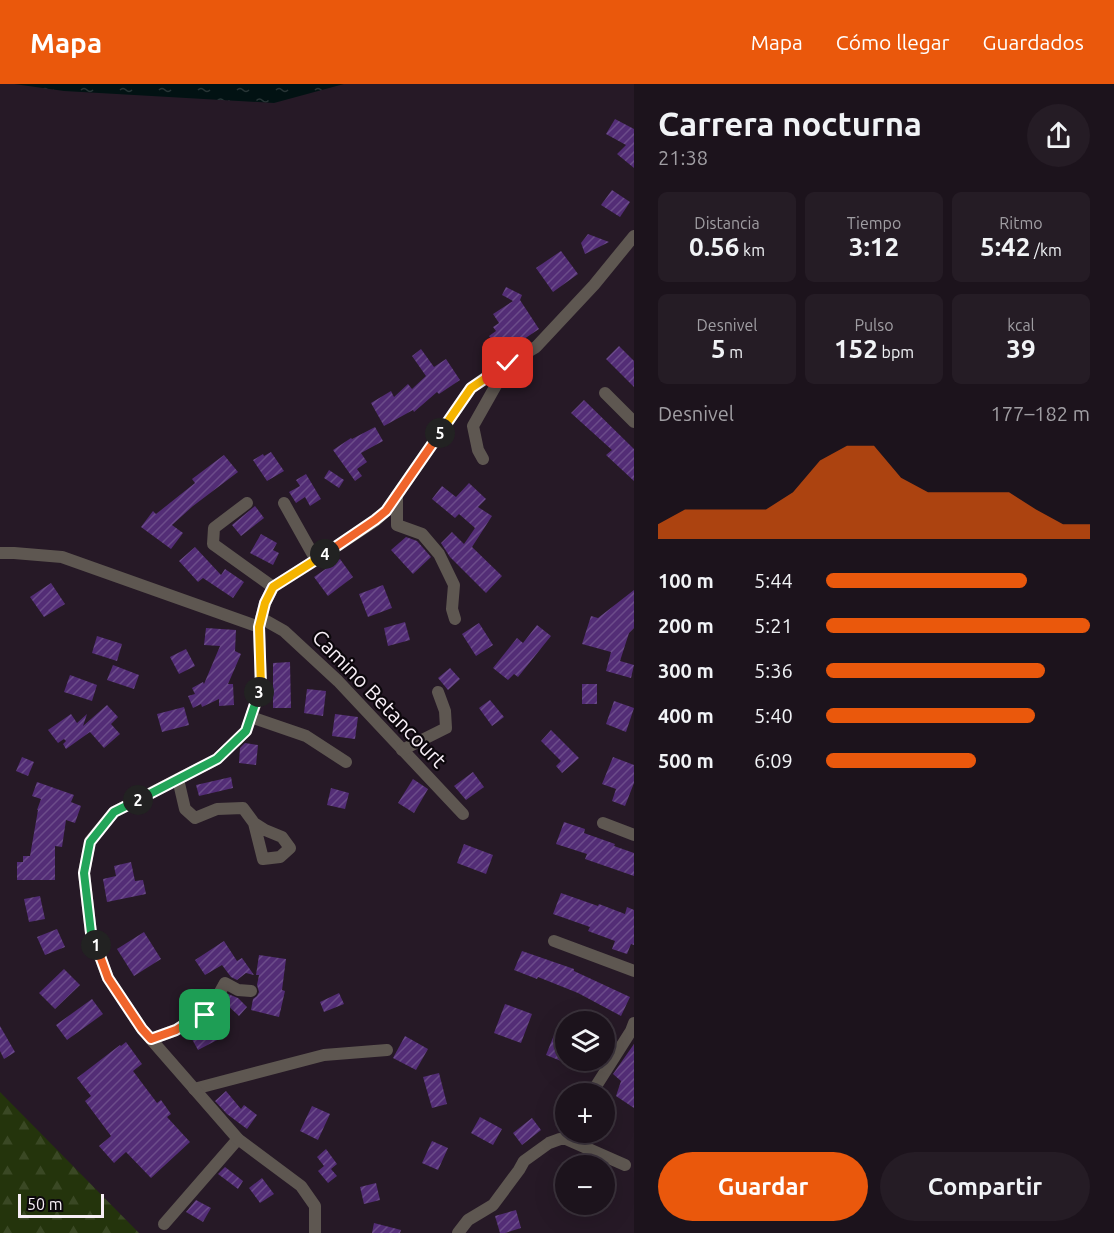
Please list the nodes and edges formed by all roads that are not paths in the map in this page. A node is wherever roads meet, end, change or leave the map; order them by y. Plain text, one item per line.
1 (634, 236) edge
2 (508, 363) junction
3 (605, 393) dead end
4 (634, 422) edge
5 (483, 459) dead end
6 (397, 495) junction
7 (247, 503) dead end
8 (284, 503) dead end
9 (0, 553) edge
10 (316, 560) junction
11 (273, 587) junction
12 (455, 619) dead end
13 (260, 622) junction
14 (438, 692) dead end
15 (251, 717) junction
16 (402, 750) junction
17 (346, 762) dead end
18 (178, 779) junction
19 (463, 814) dead end
20 (254, 823) dead end
21 (603, 823) dead end
22 (634, 835) edge
23 (554, 941) dead end
24 (634, 971) edge
25 (251, 991) dead end
26 (634, 1023) edge
27 (151, 1039) junction
28 (387, 1050) dead end
29 (598, 1083) edge
30 (194, 1089) junction
31 (237, 1139) junction
32 (625, 1165) dead end
33 (164, 1224) dead end
34 (315, 1233) edge
35 (458, 1233) edge

1 - 2 street
2 - 5 street
2 - 6 street
3 - 4 street
6 - 10 street
6 - 12 street
7 - 11 street
8 - 10 street
9 - 13 street, Camino Betancourt
10 - 11 street
11 - 13 street
13 - 15 street
13 - 16 street, Camino Betancourt
14 - 16 street
15 - 17 street
15 - 18 street
16 - 19 street, Camino Betancourt
18 - 20 street
18 - 27 street
21 - 22 street
23 - 24 street
25 - 27 street
26 - 29 street
27 - 30 street
28 - 30 street
30 - 31 street
31 - 33 street
31 - 34 street
32 - 35 street

